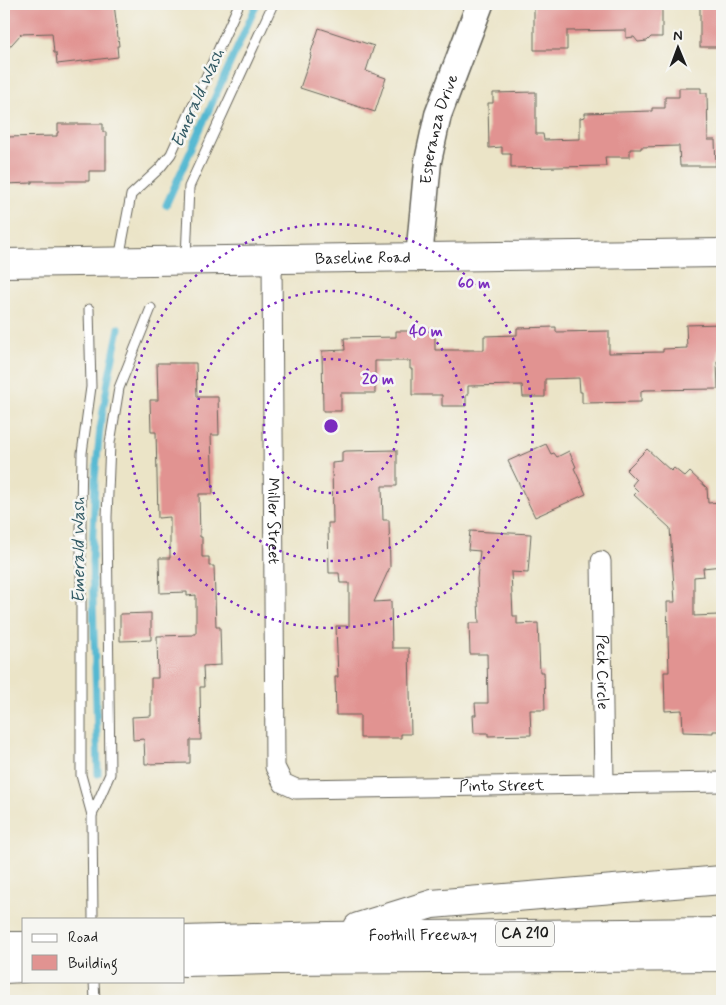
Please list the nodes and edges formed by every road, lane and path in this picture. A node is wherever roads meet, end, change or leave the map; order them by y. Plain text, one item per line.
1 (239, 4) edge
2 (273, 4) edge
3 (480, 4) edge
4 (722, 253) edge
5 (419, 258) junction
6 (272, 259) junction
7 (186, 260) junction
8 (119, 261) junction
9 (4, 263) edge
10 (151, 308) dead end
11 (89, 309) dead end
12 (601, 561) dead end
13 (722, 782) edge
14 (282, 783) joint
15 (604, 783) junction
16 (92, 815) junction
17 (722, 880) edge
18 (93, 918) edge
19 (722, 932) edge
20 (328, 936) junction
21 (185, 940) edge
22 (4, 946) edge
23 (22, 946) edge
24 (722, 956) edge
25 (185, 962) edge
26 (4, 968) edge
27 (22, 968) edge
28 (94, 982) edge
29 (95, 1001) edge

1 - 8 lane
2 - 7 lane
3 - 5 main road, Esperanza Drive
4 - 5 main road, Baseline Road
5 - 6 main road, Baseline Road
6 - 7 main road, Baseline Road
6 - 14 street, Miller Street
7 - 8 main road, Baseline Road
8 - 9 main road, Baseline Road
10 - 16 lane
11 - 16 lane
12 - 15 street, Peck Circle
13 - 15 street, Pinto Street
14 - 15 street, Pinto Street
16 - 18 lane
17 - 20 main road
19 - 20 main road, Foothill Freeway / CA 210
20 - 21 main road, Foothill Freeway / CA 210
22 - 23 main road
24 - 25 main road
26 - 27 main road
28 - 29 lane

